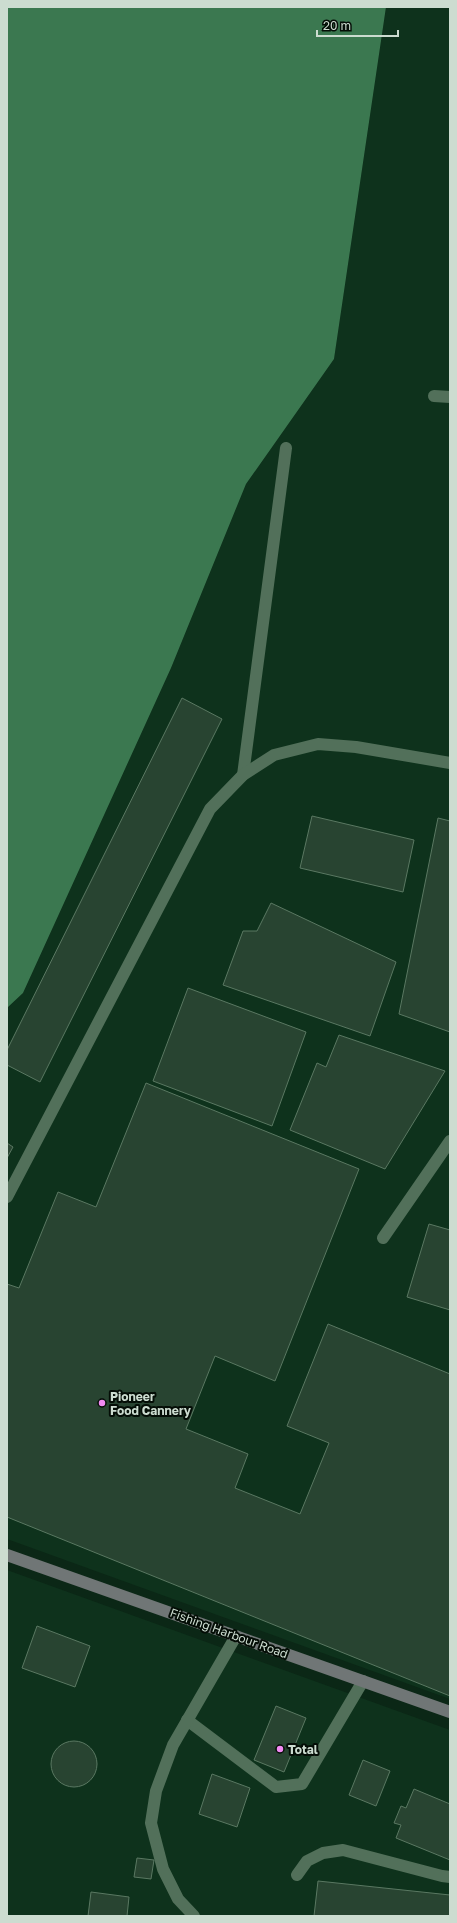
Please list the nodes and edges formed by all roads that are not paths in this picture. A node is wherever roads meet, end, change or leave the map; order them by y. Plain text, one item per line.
1 (434, 396) dead end
2 (450, 397) edge
3 (286, 448) dead end
4 (450, 763) edge
5 (244, 775) junction
6 (450, 1141) edge
7 (7, 1197) edge
8 (383, 1238) dead end
9 (7, 1555) edge
10 (236, 1636) junction
11 (363, 1681) junction
12 (450, 1712) edge
13 (188, 1720) junction
14 (297, 1875) dead end
15 (450, 1877) edge
16 (194, 1916) edge

1 - 2 lane
3 - 5 lane
4 - 5 lane
5 - 7 lane
6 - 8 lane
9 - 10 street, Fishing Harbour Road
10 - 11 street, Fishing Harbour Road
10 - 13 lane
11 - 12 street, Fishing Harbour Road
11 - 13 lane
13 - 16 lane
14 - 15 lane

